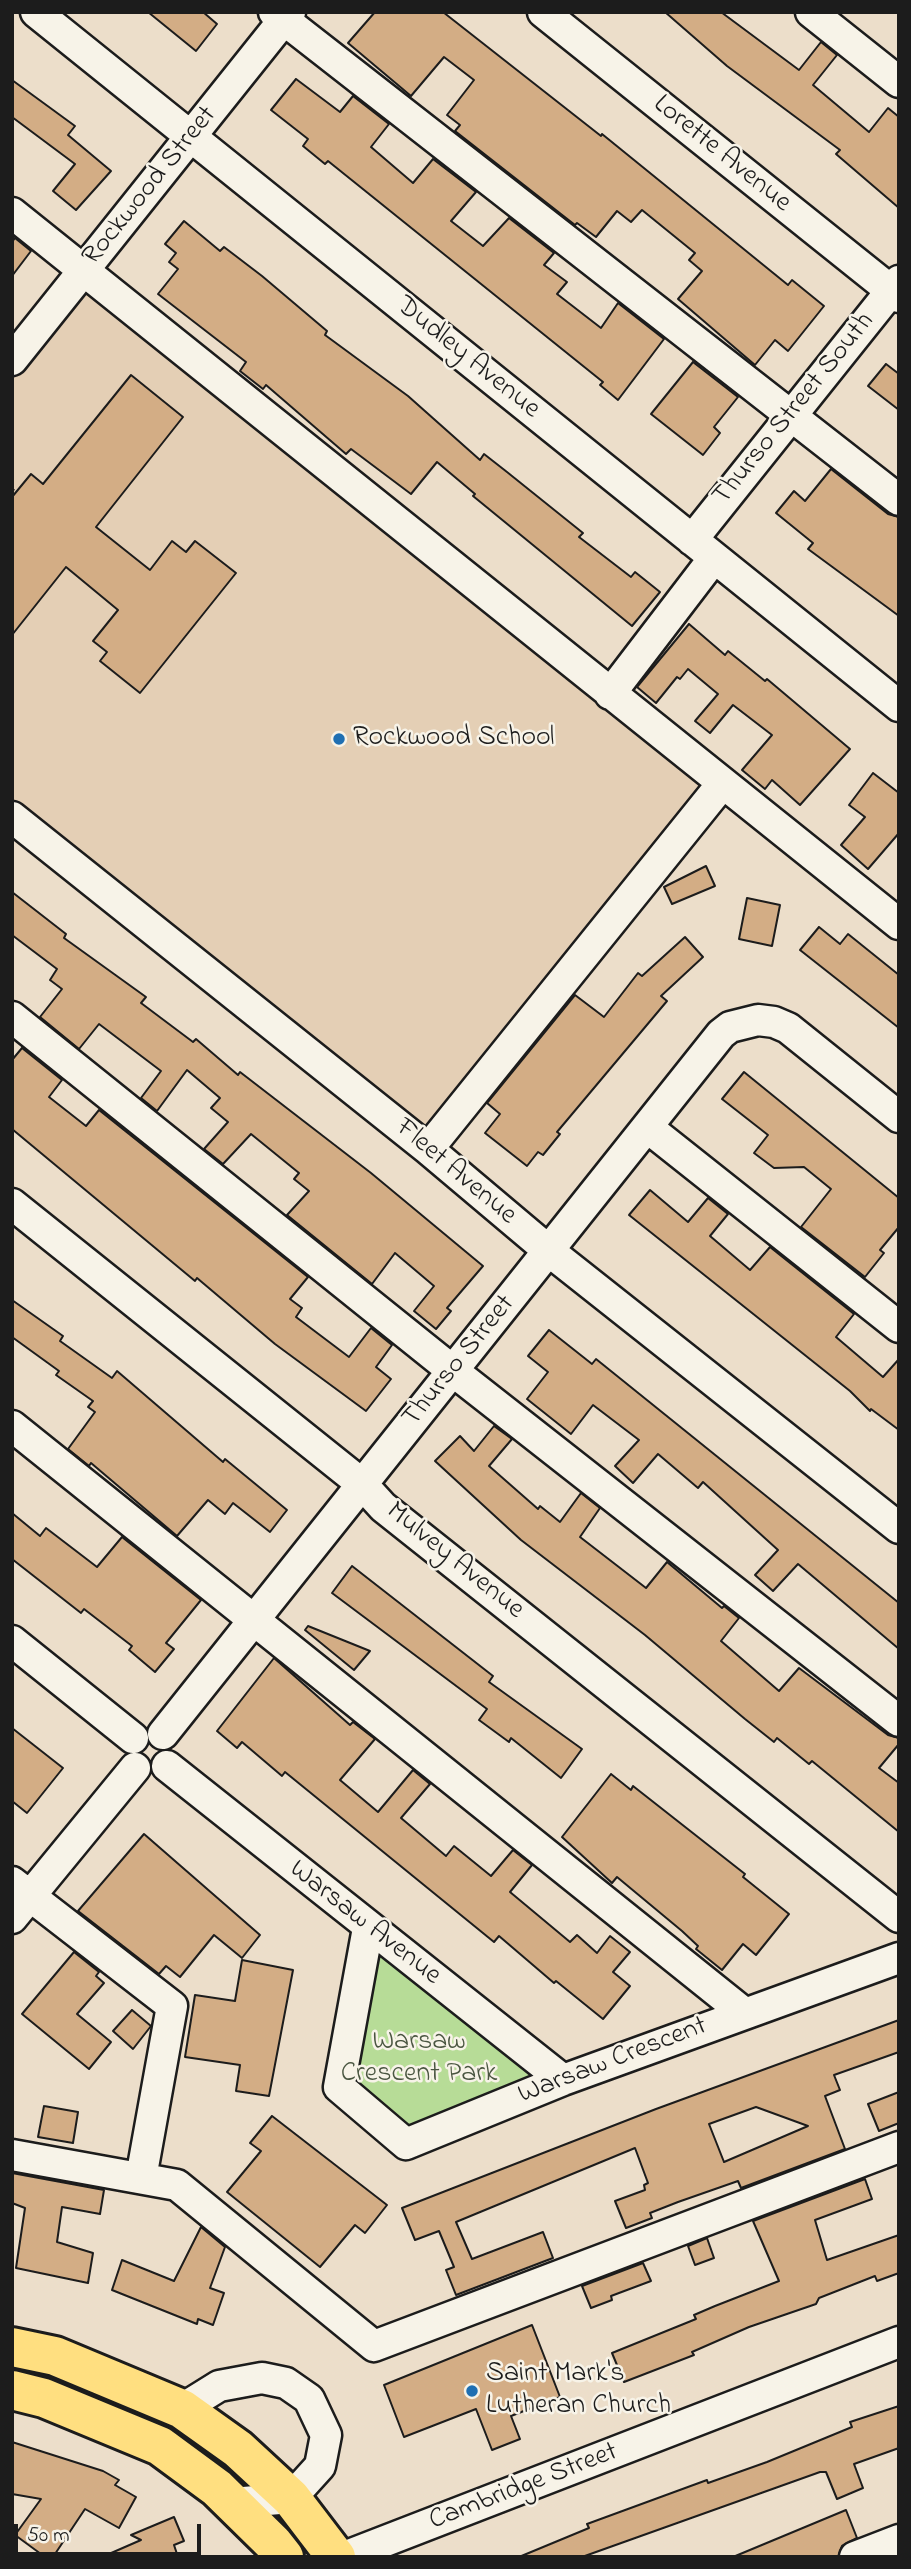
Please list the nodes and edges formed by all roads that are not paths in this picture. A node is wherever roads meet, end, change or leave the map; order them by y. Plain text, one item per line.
1 (36, 12) edge
2 (543, 12) edge
3 (811, 12) edge
4 (283, 15) edge
5 (899, 82) edge
6 (192, 138) junction
7 (12, 213) edge
8 (84, 271) junction
9 (896, 289) edge
10 (12, 360) edge
11 (793, 414) junction
12 (899, 500) edge
13 (703, 549) junction
14 (610, 695) junction
15 (899, 706) edge
16 (722, 784) junction
17 (12, 817) edge
18 (899, 924) edge
19 (12, 1017) edge
20 (899, 1117) edge
21 (647, 1127) junction
22 (428, 1149) junction
23 (12, 1204) edge
24 (549, 1251) junction
25 (899, 1327) edge
26 (453, 1371) junction
27 (12, 1426) edge
28 (362, 1484) junction
29 (899, 1528) edge
30 (253, 1618) junction
31 (12, 1641) edge
32 (899, 1721) edge
33 (163, 1734) junction
34 (132, 1738) junction
35 (167, 1766) junction
36 (135, 1769) junction
37 (18, 1899) edge
38 (899, 1917) edge
39 (368, 1928) junction
40 (899, 1958) edge
41 (744, 2013) junction
42 (563, 2080) junction
43 (899, 2147) edge
44 (12, 2155) edge
45 (141, 2178) junction
46 (899, 2342) edge
47 (12, 2347) edge
48 (12, 2390) edge
49 (182, 2409) junction
50 (291, 2498) junction
51 (232, 2503) junction
52 (899, 2540) edge
53 (284, 2557) edge
54 (336, 2557) edge
55 (344, 2557) edge
56 (855, 2557) edge

1 - 6 street, Dudley Avenue
2 - 9 street, Lorette Avenue
3 - 5 street
4 - 6 street, Rockwood Street
4 - 11 street
6 - 8 street, Rockwood Street
6 - 13 street, Dudley Avenue
7 - 8 street
8 - 10 street, Rockwood Street
8 - 14 street
9 - 11 street, Thurso Street South
11 - 12 street
11 - 13 street, Thurso Street South
13 - 14 street, Thurso Street South
13 - 15 street, Dudley Avenue
14 - 16 street
16 - 18 street
16 - 22 street
17 - 22 street, Fleet Avenue
19 - 26 street
20 - 21 street, Thurso Street
21 - 24 street, Thurso Street
21 - 25 street
22 - 24 street, Fleet Avenue
23 - 28 street, Mulvey Avenue
24 - 26 street, Thurso Street
24 - 29 street, Fleet Avenue
26 - 28 street, Thurso Street
26 - 32 street
27 - 30 street
28 - 30 street, Thurso Street
28 - 38 street, Mulvey Avenue
30 - 33 street, Thurso Street
30 - 41 street
31 - 34 street
33 - 34 street
33 - 35 street
34 - 36 street
35 - 36 street
35 - 39 street, Warsaw Avenue
36 - 37 street
37 - 45 street
39 - 42 street, Warsaw Avenue
39 - 42 street, Warsaw Crescent
40 - 41 street, Warsaw Crescent
41 - 42 street, Warsaw Crescent
43 - 45 street
44 - 45 street
46 - 55 street, Cambridge Street
47 - 49 main road
48 - 51 main road
49 - 50 main road
49 - 50 street
50 - 51 street
50 - 54 main road
51 - 53 main road
52 - 56 street

